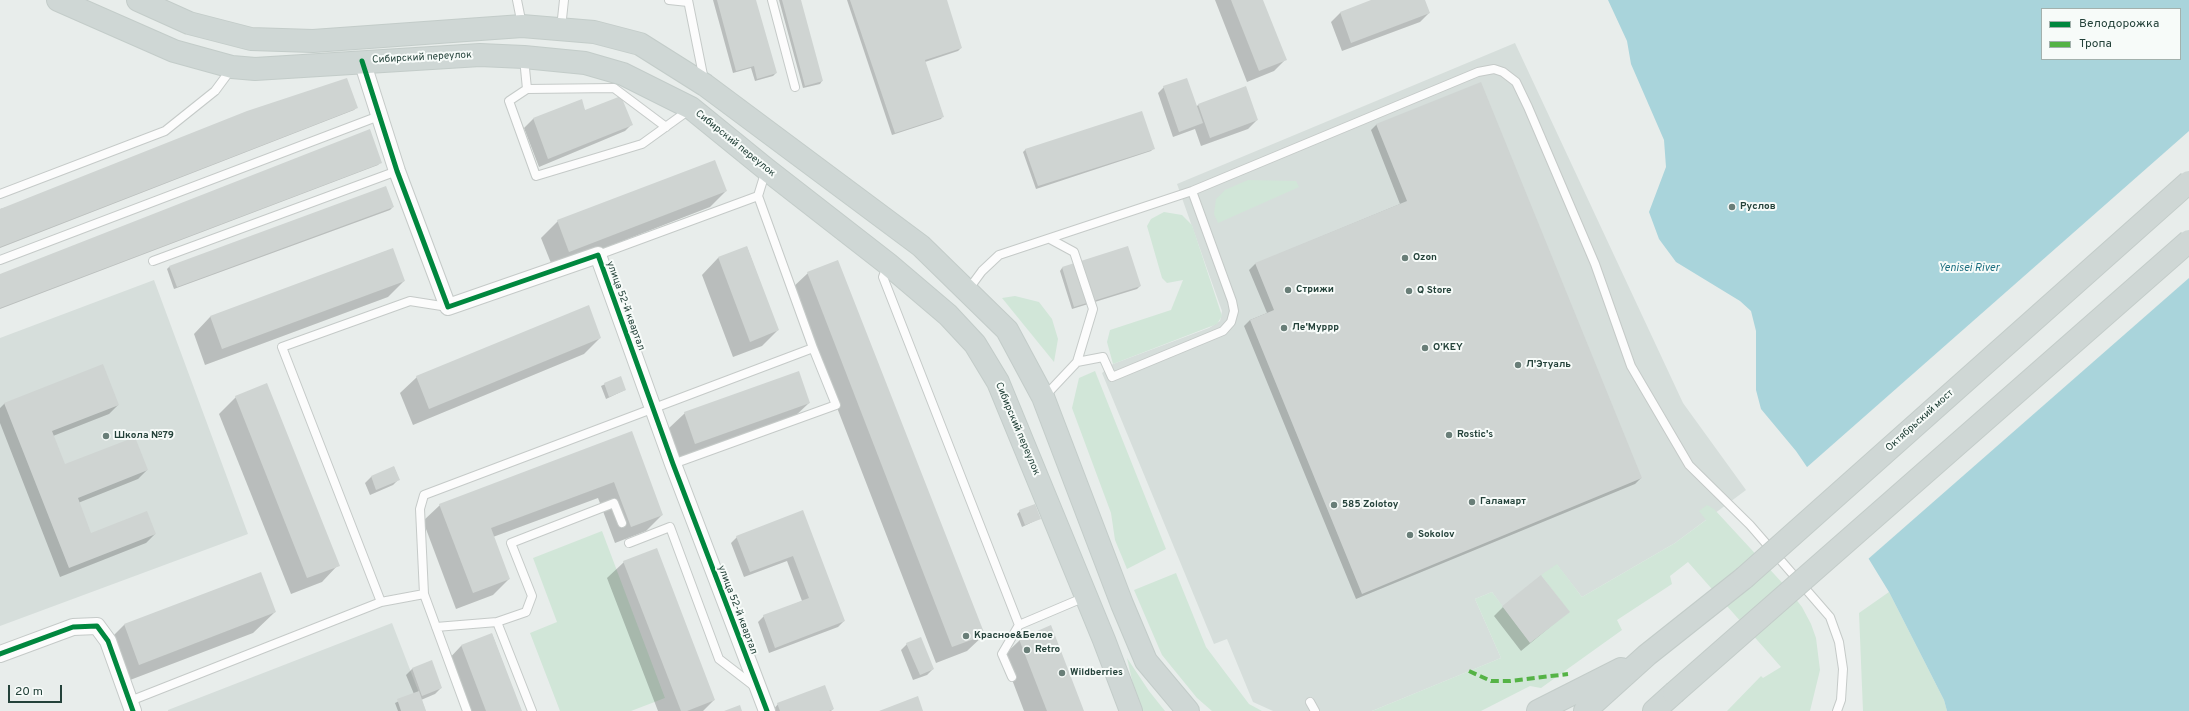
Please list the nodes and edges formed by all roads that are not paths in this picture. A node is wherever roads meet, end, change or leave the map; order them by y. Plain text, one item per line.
1 (58, 0) edge
2 (138, 0) edge
3 (517, 0) edge
4 (564, 0) edge
5 (669, 0) edge
6 (772, 0) edge
7 (688, 1) edge
8 (522, 26) junction
9 (561, 28) junction
10 (524, 57) junction
11 (362, 61) junction
12 (232, 67) junction
13 (705, 85) junction
14 (795, 87) dead end
15 (527, 89) junction
16 (691, 108) junction
17 (379, 116) junction
18 (666, 126) junction
19 (766, 170) junction
20 (397, 171) junction
21 (2189, 182) edge
22 (1192, 191) junction
23 (0, 194) edge
24 (758, 196) junction
25 (1050, 239) junction
26 (2189, 241) edge
27 (598, 255) junction
28 (0, 260) edge
29 (153, 261) dead end
30 (888, 264) junction
31 (968, 290) junction
32 (448, 307) junction
33 (948, 315) junction
34 (814, 348) junction
35 (1077, 362) junction
36 (1043, 397) junction
37 (653, 410) junction
38 (673, 464) junction
39 (622, 523) dead end
40 (629, 543) dead end
41 (424, 594) junction
42 (1086, 597) junction
43 (381, 602) junction
44 (497, 622) junction
45 (1019, 625) junction
46 (436, 627) junction
47 (0, 654) edge
48 (1647, 655) junction
49 (1012, 677) dead end
50 (756, 687) junction
51 (1310, 702) dead end
52 (132, 706) edge
53 (467, 711) edge
54 (532, 711) edge
55 (767, 711) edge
56 (1131, 711) edge
57 (1188, 711) edge
58 (1315, 711) edge
59 (1538, 711) edge
60 (1585, 711) edge
61 (1654, 711) edge
62 (1837, 711) edge

1 - 12 main road, Сибирский переулок
2 - 8 main road
3 - 8 lane
4 - 9 lane
5 - 7 lane
6 - 14 lane
7 - 13 lane
8 - 9 main road
8 - 10 main road
9 - 13 main road
10 - 11 main road, Сибирский переулок
10 - 15 lane
10 - 16 main road, Сибирский переулок
11 - 12 main road, Сибирский переулок
11 - 17 street
12 - 23 lane
13 - 16 main road
13 - 31 main road
15 - 18 lane
15 - 18 lane
16 - 18 lane
16 - 19 main road, Сибирский переулок
17 - 20 street
17 - 28 lane
19 - 24 lane
19 - 30 main road, Сибирский переулок
20 - 29 lane
20 - 32 street
21 - 48 main road, Октябрьский мост, bridge
22 - 25 lane
22 - 35 lane
22 - 62 lane
24 - 27 lane
24 - 34 lane
25 - 31 lane
25 - 35 lane
26 - 61 main road, bridge
27 - 32 street, улица 52-й квартал
27 - 37 street, улица 52-й квартал
30 - 33 main road, Сибирский переулок
30 - 45 lane
31 - 33 main road
31 - 36 main road
32 - 43 lane
33 - 42 main road, Сибирский переулок
34 - 37 lane
34 - 38 lane
35 - 36 lane
36 - 57 main road
37 - 38 street, улица 52-й квартал
37 - 41 lane
38 - 50 street, улица 52-й квартал
39 - 44 lane
40 - 50 lane
41 - 43 lane
41 - 46 lane
42 - 45 lane
42 - 56 main road, Сибирский переулок
43 - 52 lane
44 - 46 lane
44 - 54 lane
45 - 49 lane
46 - 53 lane
47 - 52 street
48 - 59 main road
48 - 60 main road
50 - 55 street, улица 52-й квартал
51 - 58 lane

